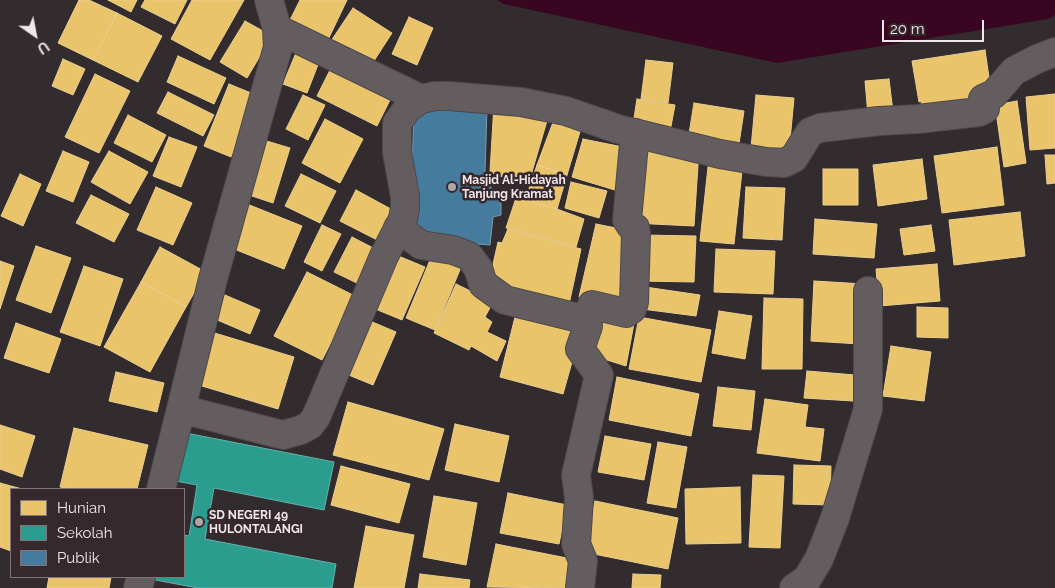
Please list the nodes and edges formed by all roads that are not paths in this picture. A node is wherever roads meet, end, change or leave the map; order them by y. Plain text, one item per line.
1 (269, 0) edge
2 (277, 29) junction
3 (1055, 52) edge
4 (421, 99) junction
5 (635, 133) junction
6 (398, 228) junction
7 (868, 291) dead end
8 (585, 320) junction
9 (180, 409) junction
10 (161, 488) edge
11 (580, 588) edge
12 (794, 588) edge

1 - 2 street
2 - 4 street
2 - 9 street
3 - 5 street
4 - 5 street
4 - 6 street
5 - 8 street
6 - 8 street
6 - 9 street
7 - 12 street
8 - 11 street
9 - 10 street

